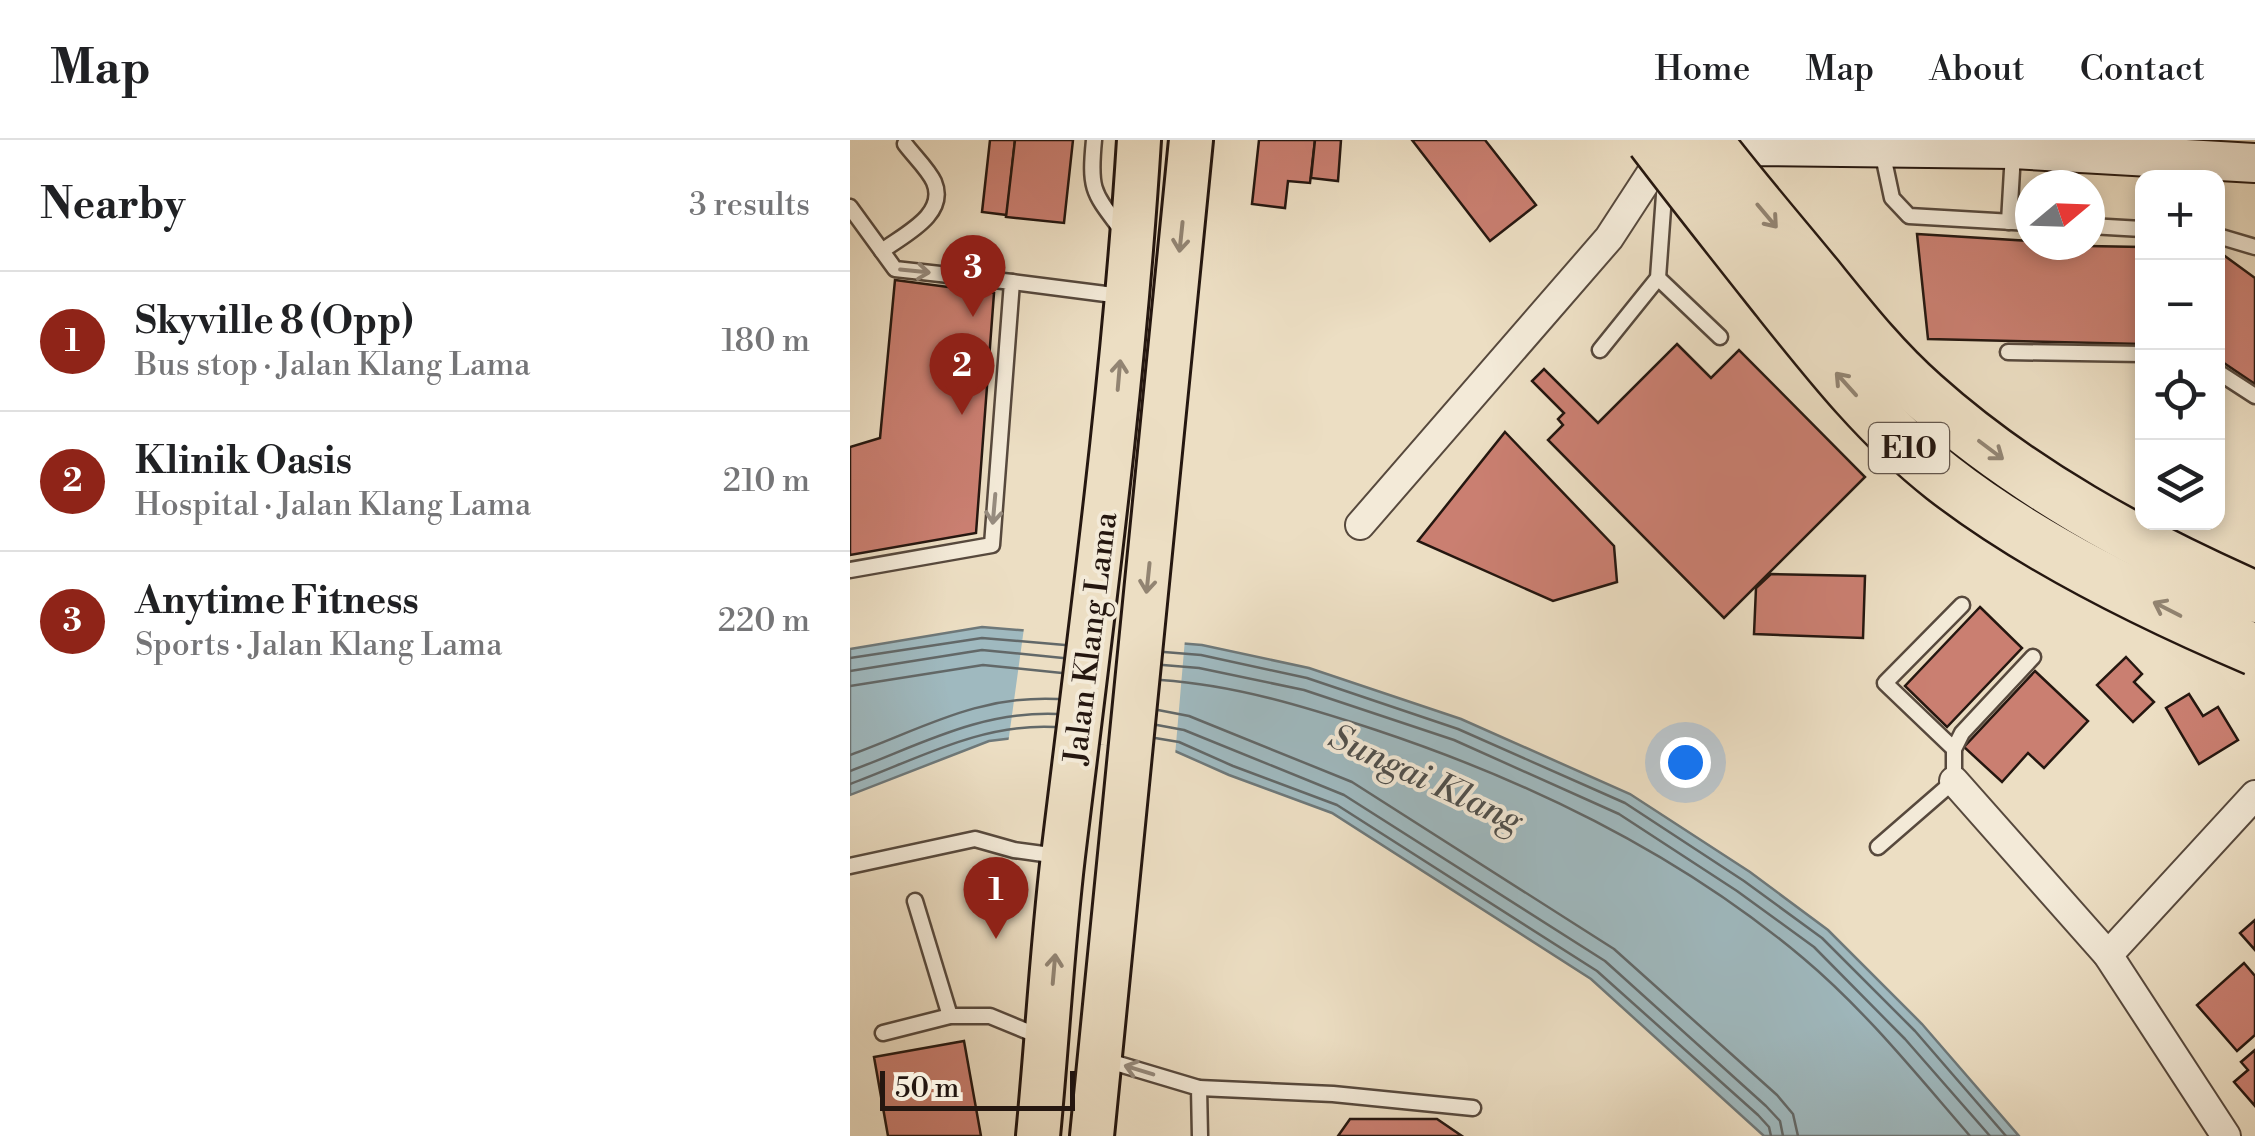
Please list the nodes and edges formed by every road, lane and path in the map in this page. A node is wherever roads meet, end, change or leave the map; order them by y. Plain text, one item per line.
1 (1094, 140) edge
2 (1138, 140) edge
3 (1191, 140) edge
4 (1629, 140) edge
5 (904, 144) dead end
6 (1850, 146) edge
7 (2013, 150) junction
8 (1681, 154) edge
9 (2255, 163) edge
10 (850, 207) edge
11 (2010, 222) junction
12 (2015, 222) edge
13 (2105, 227) edge
14 (2135, 229) edge
15 (2225, 238) edge
16 (1132, 245) junction
17 (2255, 248) edge
18 (882, 251) junction
19 (1658, 278) junction
20 (1012, 282) junction
21 (1126, 297) junction
22 (1720, 337) dead end
23 (1600, 350) dead end
24 (2008, 352) dead end
25 (2135, 354) edge
26 (2225, 377) edge
27 (2255, 396) edge
28 (1360, 525) dead end
29 (850, 570) edge
30 (2255, 597) edge
31 (1962, 605) dead end
32 (2255, 650) edge
33 (2033, 656) dead end
34 (1954, 749) junction
35 (1954, 781) junction
36 (2255, 795) edge
37 (1878, 847) dead end
38 (1064, 851) junction
39 (850, 866) edge
40 (915, 901) dead end
41 (2108, 955) junction
42 (950, 1016) junction
43 (883, 1032) dead end
44 (1048, 1039) junction
45 (1100, 1058) junction
46 (1199, 1088) junction
47 (1474, 1108) dead end
48 (1038, 1136) edge
49 (1092, 1136) edge
50 (1200, 1136) edge
51 (2226, 1136) edge

1 - 16 lane
2 - 16 main road, Jalan Klang Lama
3 -> 45 main road, Jalan Klang Lama
4 - 8 street
5 - 18 lane
6 - 7 street
6 - 8 street
6 - 11 lane
7 - 9 street
7 - 11 lane
8 - 19 lane
8 - 28 street
8 -> 30 highway, E10, bridge
32 -> 8 highway, E10, bridge
10 - 18 lane
11 - 12 lane
13 - 14 lane
15 - 17 lane
16 - 21 main road, Jalan Klang Lama
18 -> 20 lane
19 - 22 lane
19 - 23 lane
20 - 21 lane
20 -> 29 lane
38 -> 21 main road, Jalan Klang Lama
24 - 25 lane
26 - 27 lane
31 - 34 lane
33 - 34 lane
34 - 35 lane
35 - 37 lane
35 - 41 street
36 - 41 street
38 - 39 lane
44 -> 38 main road, Jalan Klang Lama
40 - 42 lane
41 - 51 street
42 - 43 lane
42 - 44 lane
44 - 48 main road, Jalan Klang Lama
46 -> 45 lane
45 - 49 main road, Jalan Klang Lama
46 - 47 lane
46 - 50 lane

